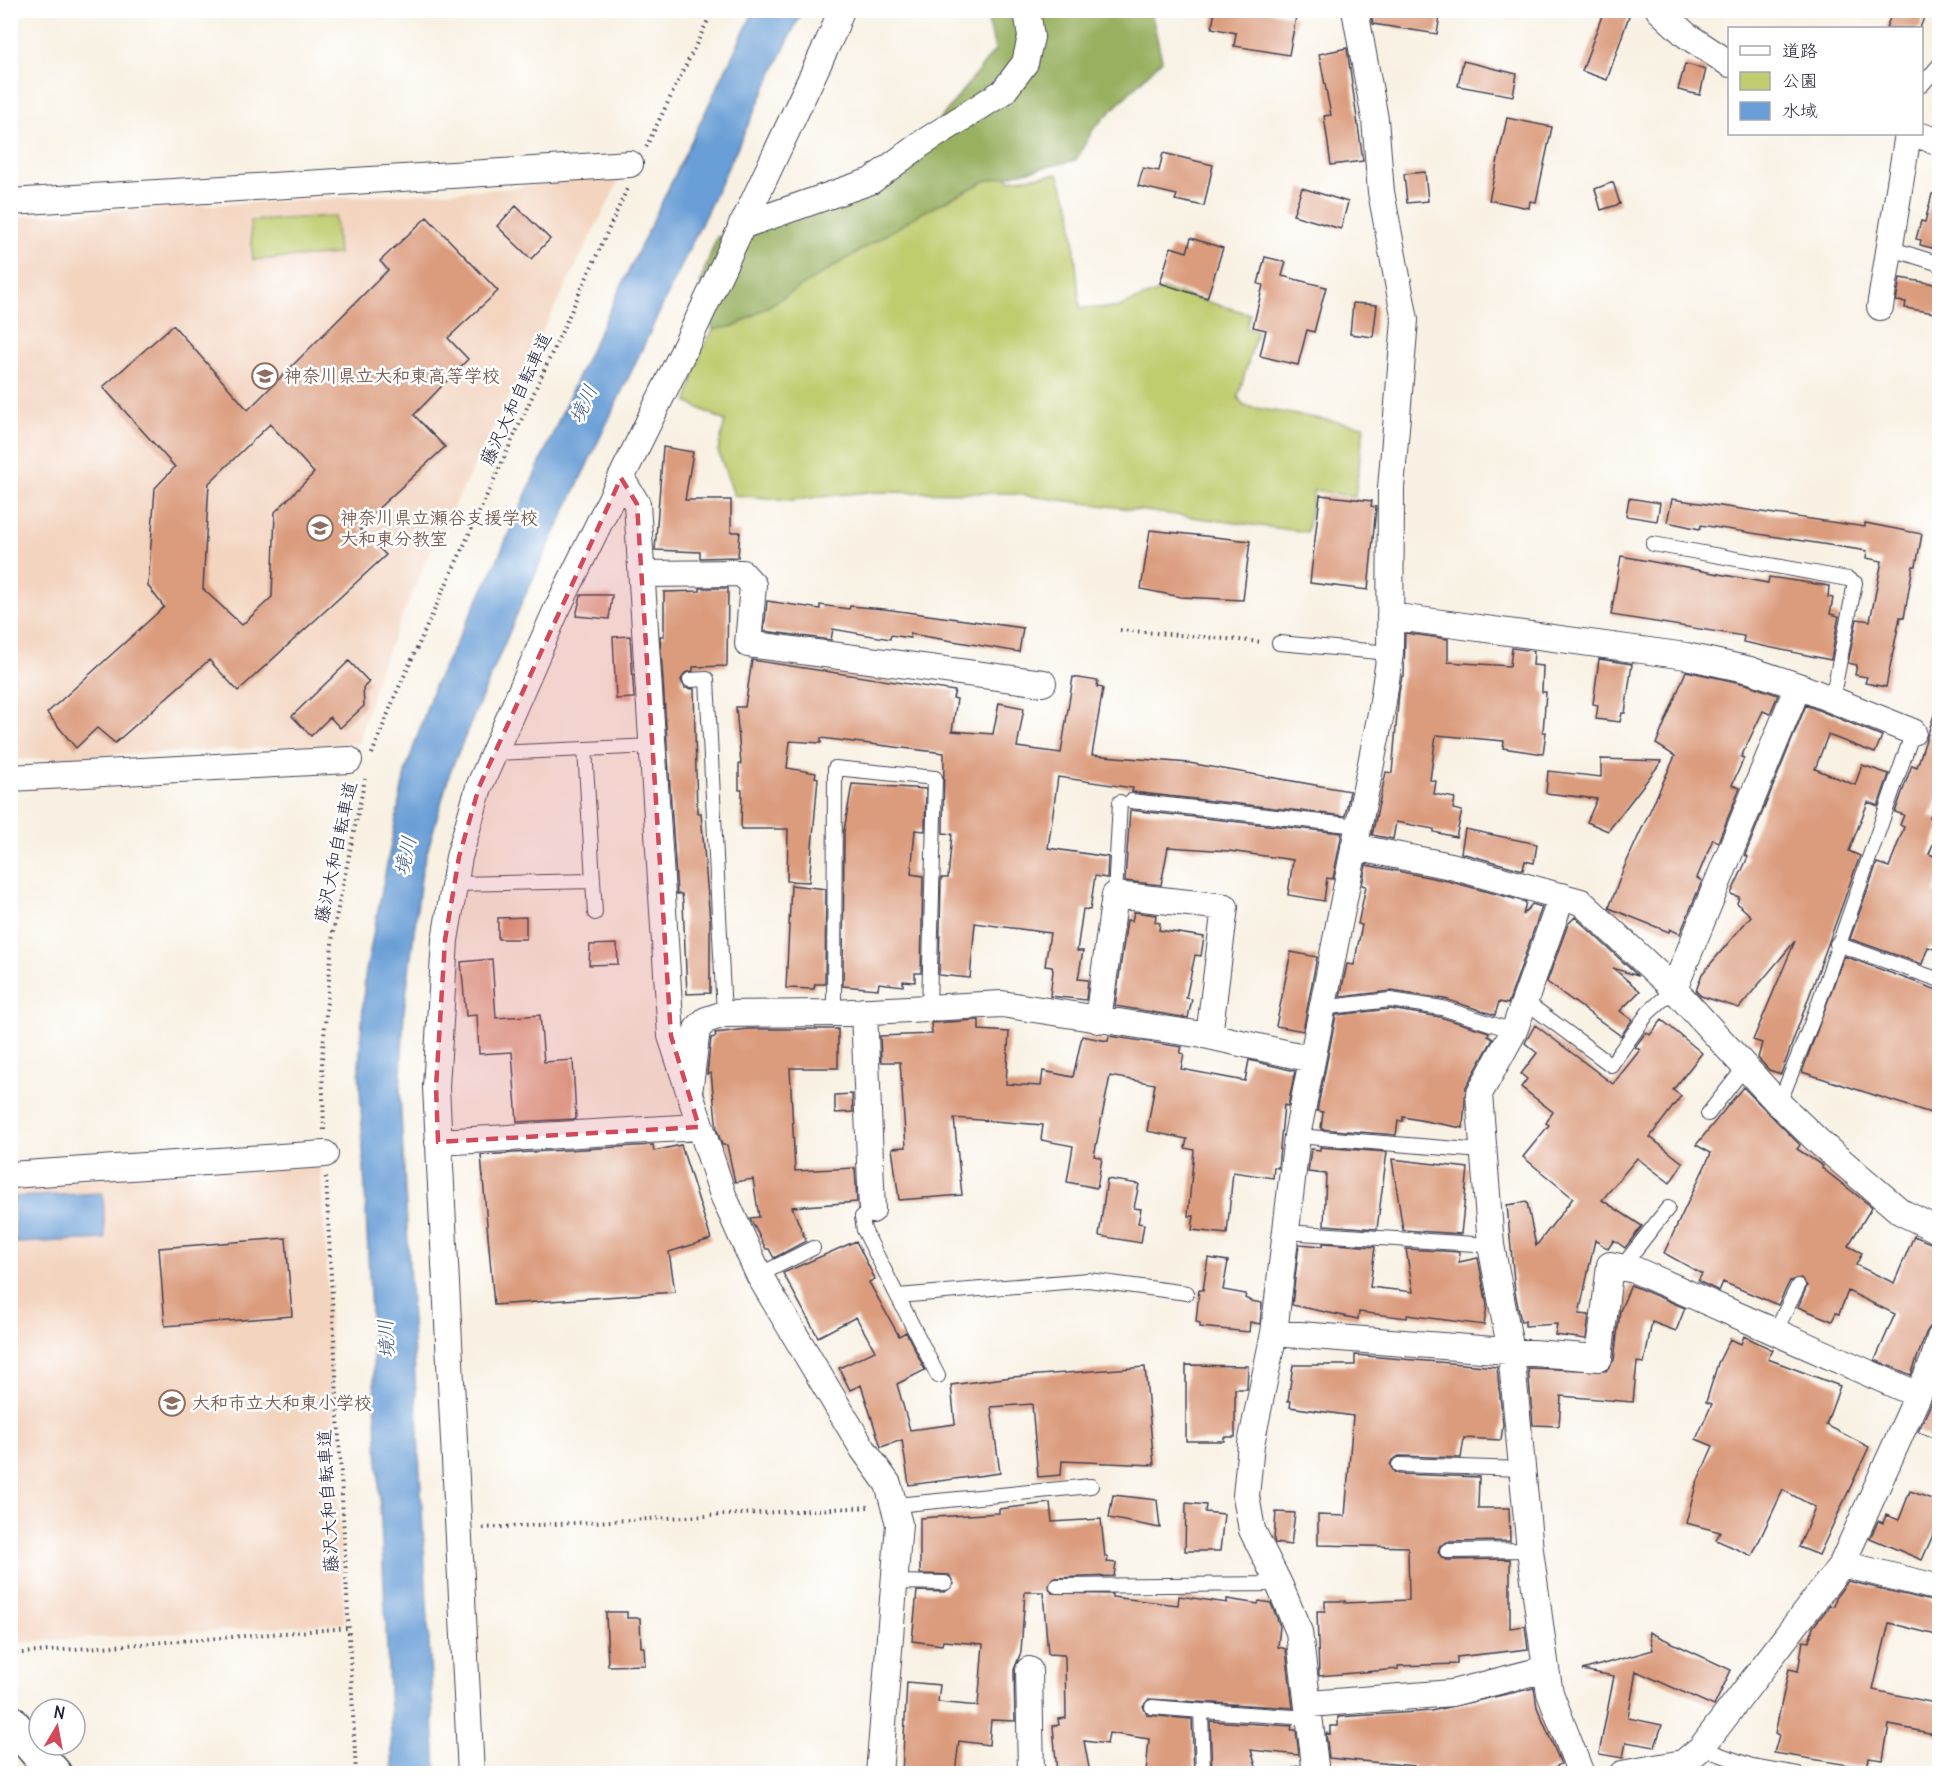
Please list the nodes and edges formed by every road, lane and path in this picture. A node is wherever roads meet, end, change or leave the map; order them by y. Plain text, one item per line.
1 (713, 10) edge
2 (841, 10) edge
3 (1027, 10) edge
4 (1355, 10) edge
5 (1659, 10) edge
6 (1728, 63) edge
7 (1940, 64) edge
8 (1923, 84) edge
9 (1908, 135) edge
10 (1918, 135) edge
11 (1940, 142) edge
12 (634, 168) junction
13 (10, 202) edge
14 (741, 226) junction
15 (1889, 248) junction
16 (1940, 264) edge
17 (1880, 307) dead end
18 (621, 478) junction
19 (1653, 544) dead end
20 (643, 574) junction
21 (1390, 616) junction
22 (1120, 630) dead end
23 (1279, 643) joint
24 (1390, 653) junction
25 (690, 680) dead end
26 (1043, 683) dead end
27 (1798, 686) junction
28 (1832, 700) junction
29 (1913, 732) joint
30 (653, 747) junction
31 (585, 749) junction
32 (495, 753) junction
33 (362, 762) junction
34 (10, 778) edge
35 (1356, 837) junction
36 (593, 881) junction
37 (454, 884) junction
38 (1115, 895) junction
39 (1562, 896) junction
40 (595, 913) dead end
41 (1837, 944) junction
42 (1940, 980) edge
43 (1674, 989) junction
44 (1526, 1002) junction
45 (929, 1007) junction
46 (1321, 1008) junction
47 (864, 1011) junction
48 (834, 1013) junction
49 (724, 1014) junction
50 (1098, 1020) junction
51 (1514, 1030) junction
52 (1209, 1036) junction
53 (1312, 1059) junction
54 (1745, 1067) junction
55 (689, 1089) junction
56 (1779, 1104) junction
57 (1708, 1114) dead end
58 (699, 1127) junction
59 (1298, 1136) junction
60 (438, 1142) junction
61 (1482, 1151) junction
62 (325, 1154) junction
63 (10, 1175) edge
64 (1668, 1208) dead end
65 (872, 1210) joint
66 (1940, 1231) edge
67 (1284, 1232) junction
68 (1491, 1245) junction
69 (813, 1248) dead end
70 (1621, 1268) junction
71 (759, 1275) junction
72 (1798, 1286) dead end
73 (1187, 1293) dead end
74 (898, 1296) junction
75 (1775, 1332) junction
76 (1274, 1333) junction
77 (1940, 1338) edge
78 (1511, 1352) junction
79 (938, 1376) dead end
80 (1918, 1395) junction
81 (1399, 1465) dead end
82 (1523, 1469) junction
83 (1091, 1486) dead end
84 (896, 1505) junction
85 (458, 1530) junction
86 (1530, 1550) junction
87 (1447, 1551) dead end
88 (1842, 1564) junction
89 (894, 1582) junction
90 (945, 1583) dead end
91 (1279, 1584) junction
92 (1057, 1586) dead end
93 (1940, 1588) edge
94 (349, 1628) junction
95 (10, 1654) edge
96 (1546, 1668) junction
97 (1029, 1670) dead end
98 (1152, 1707) dead end
99 (1202, 1710) junction
100 (1310, 1711) junction
101 (10, 1721) edge
102 (1687, 1762) edge
103 (1310, 1772) edge
104 (56, 1773) edge
105 (356, 1773) edge
106 (471, 1773) edge
107 (879, 1773) edge
108 (1031, 1773) edge
109 (1203, 1773) edge
110 (1581, 1773) edge
111 (1622, 1773) edge
112 (1798, 1773) edge

1 - 12 path, 藤沢大和自転車道
2 - 14 street
3 - 14 street
4 - 21 street
5 - 6 street
7 - 8 lane
9 - 15 street
10 - 11 street
12 - 13 street
12 - 33 path, 藤沢大和自転車道
14 - 18 street
15 - 16 lane
15 - 17 street
18 - 20 street
18 - 32 street
19 - 28 lane
20 - 26 street
20 - 30 street
21 - 24 street
21 - 27 street
22 - 23 path
23 - 24 lane
24 - 35 street
25 - 49 lane
27 - 28 street
27 - 43 street
28 - 29 street
29 - 41 lane
30 - 31 lane
30 - 55 street
31 - 32 lane
31 - 36 lane
32 - 37 street
33 - 34 street
33 - 62 path, 藤沢大和自転車道
35 - 38 lane
35 - 39 street
35 - 46 street
36 - 37 lane
36 - 40 lane
37 - 60 street
38 - 50 street
38 - 52 street
39 - 43 street
39 - 44 street
41 - 42 lane
41 - 56 lane
43 - 44 lane
43 - 54 street
44 - 51 street
45 - 47 street
45 - 48 lane
45 - 50 street
46 - 51 lane
46 - 53 street
47 - 48 street
47 - 65 street
48 - 49 street
49 - 55 street
50 - 52 street
51 - 61 street
52 - 53 street
53 - 59 street
54 - 56 street
54 - 57 lane
55 - 58 street
56 - 66 street
58 - 60 street
58 - 71 street
59 - 61 lane
59 - 67 street
60 - 85 street
61 - 68 street
62 - 63 street
62 - 94 path, 藤沢大和自転車道
64 - 70 lane
65 - 74 lane
67 - 68 lane
67 - 76 street
68 - 78 street
69 - 71 lane
70 - 75 street
70 - 78 street
71 - 84 street
72 - 75 lane
73 - 74 lane
74 - 79 lane
75 - 80 street
76 - 78 street
76 - 91 street
77 - 80 street
78 - 82 street
80 - 88 street
81 - 82 lane
82 - 86 street
83 - 84 lane
84 - 85 path
84 - 89 street
85 - 106 street
86 - 87 lane
86 - 96 street
88 - 93 street
88 - 102 street
89 - 90 lane
89 - 107 street
91 - 92 lane
91 - 100 street
94 - 95 path
94 - 105 path, 藤沢大和自転車道
96 - 100 street
96 - 110 street
97 - 108 street
98 - 99 lane
99 - 100 lane
99 - 109 lane
100 - 103 street
101 - 104 street
102 - 111 street
102 - 112 lane

